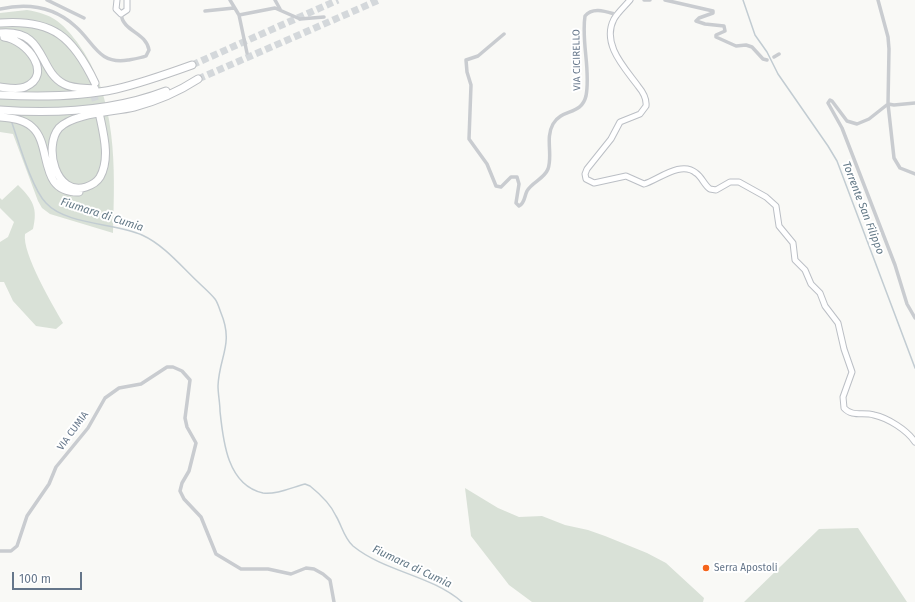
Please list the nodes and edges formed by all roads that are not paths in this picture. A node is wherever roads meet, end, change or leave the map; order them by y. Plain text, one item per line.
1 (47, 0) edge
2 (117, 0) edge
3 (127, 0) edge
4 (230, 0) edge
5 (274, 0) edge
6 (630, 0) edge
7 (644, 0) edge
8 (650, 0) edge
9 (666, 0) edge
10 (878, 0) edge
11 (234, 8) junction
12 (0, 9) edge
13 (280, 9) junction
14 (206, 11) dead end
15 (121, 14) junction
16 (618, 15) junction
17 (239, 16) junction
18 (324, 17) dead end
19 (84, 18) dead end
20 (0, 25) edge
21 (0, 33) edge
22 (504, 34) dead end
23 (0, 37) edge
24 (247, 53) dead end
25 (779, 54) dead end
26 (774, 56) dead end
27 (767, 60) dead end
28 (192, 65) tunnel mouth
29 (92, 84) tunnel mouth
30 (0, 87) edge
31 (115, 89) junction
32 (0, 95) edge
33 (915, 103) edge
34 (888, 104) junction
35 (0, 110) edge
36 (0, 117) edge
37 (915, 174) edge
38 (915, 318) edge
39 (915, 442) edge
40 (0, 551) edge
41 (334, 602) edge

1 - 19 street
2 - 15 street
3 - 15 street
4 - 11 street
5 - 13 street
6 - 16 street
7 - 8 street
9 - 27 street
10 - 34 street
11 - 14 street
11 - 17 street
12 - 15 street
13 - 17 street
13 - 18 street
16 - 22 street, VIA CICIRELLO
16 - 39 street
17 - 24 street
20 - 29 highway
21 - 31 highway
23 - 30 highway
25 - 26 street
28 - 31 highway
31 - 32 highway
33 - 34 street
34 - 37 street
34 - 38 street
35 - 36 highway
40 - 41 street, VIA CUMIA

